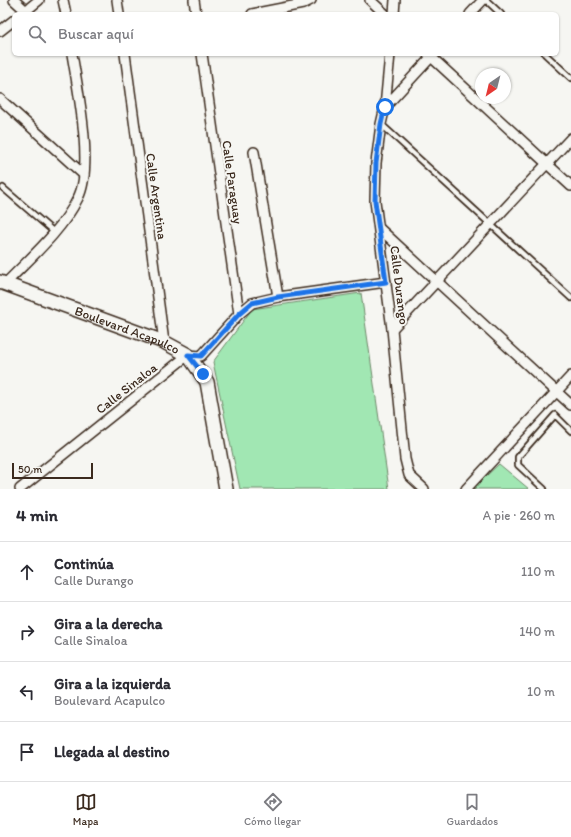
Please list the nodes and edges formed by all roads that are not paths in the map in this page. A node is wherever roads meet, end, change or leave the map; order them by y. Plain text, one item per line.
1 (14, 0) edge
2 (39, 0) edge
3 (63, 0) edge
4 (67, 0) edge
5 (116, 0) edge
6 (194, 0) edge
7 (311, 0) edge
8 (370, 0) edge
9 (395, 0) edge
10 (485, 0) edge
11 (25, 12) edge
12 (27, 12) edge
13 (66, 12) edge
14 (119, 12) edge
15 (196, 12) edge
16 (262, 12) edge
17 (383, 12) edge
18 (394, 12) edge
19 (472, 12) edge
20 (499, 12) edge
21 (12, 22) edge
22 (0, 31) edge
23 (72, 56) edge
24 (125, 56) edge
25 (202, 56) edge
26 (390, 56) edge
27 (430, 56) edge
28 (432, 56) edge
29 (546, 56) edge
30 (571, 78) edge
31 (0, 99) edge
32 (385, 107) junction
33 (381, 124) junction
34 (571, 138) edge
35 (254, 152) dead end
36 (548, 164) junction
37 (84, 175) junction
38 (571, 186) edge
39 (3, 188) dead end
40 (490, 224) junction
41 (380, 229) junction
42 (54, 232) junction
43 (386, 282) junction
44 (437, 282) junction
45 (3, 283) edge
46 (278, 297) junction
47 (571, 298) edge
48 (239, 314) junction
49 (392, 329) junction
50 (164, 342) junction
51 (188, 355) junction
52 (571, 376) edge
53 (557, 392) junction
54 (571, 405) edge
55 (571, 431) edge
56 (20, 489) edge
57 (226, 489) edge
58 (424, 489) edge
59 (466, 489) edge
60 (544, 489) edge

1 - 11 street
2 - 12 street
3 - 4 street
3 - 13 street
5 - 14 street
6 - 15 street
7 - 16 street
8 - 17 street
9 - 18 street
10 - 19 street
10 - 20 lane
21 - 22 street
23 - 37 street
24 - 50 street, Calle Argentina
25 - 48 street, Calle Paraguay
26 - 32 street, Calle Durango
27 - 32 street
28 - 36 street
29 - 30 lane
31 - 37 street
32 - 33 street, Calle Durango
33 - 40 lane
33 - 41 street, Calle Durango
34 - 36 street
35 - 46 street
36 - 38 street
36 - 40 street
37 - 42 street
39 - 42 lane
40 - 44 street
40 - 47 lane
41 - 43 street, Calle Durango
41 - 44 street
42 - 45 street
43 - 46 street, Calle Sinaloa
43 - 49 street, Calle Durango
44 - 49 street
44 - 53 street
45 - 50 main road, Boulevard Acapulco
46 - 48 street, Calle Sinaloa
48 - 51 street, Calle Sinaloa
49 - 58 street, Calle Durango
50 - 51 main road, Boulevard Acapulco
51 - 56 street, Calle Sinaloa
51 - 57 main road, Boulevard Acapulco
52 - 53 street
53 - 54 street
53 - 59 street
55 - 60 lane

